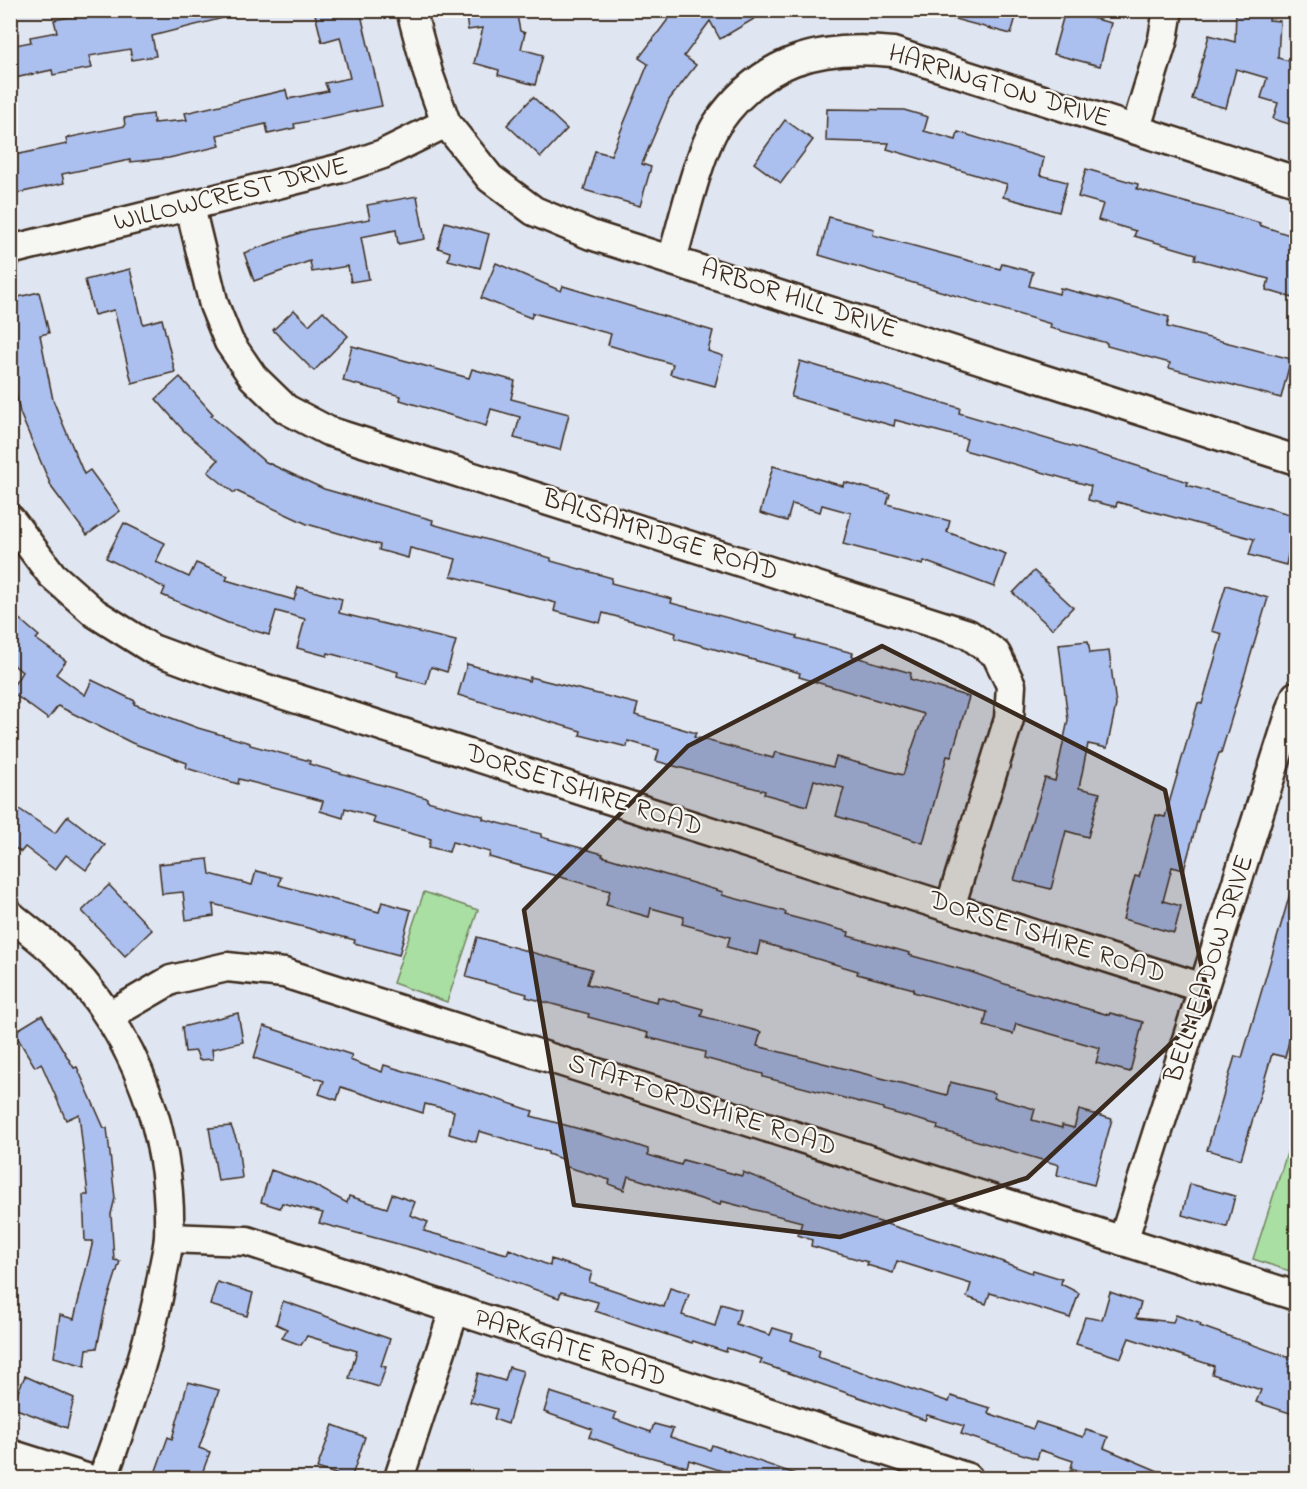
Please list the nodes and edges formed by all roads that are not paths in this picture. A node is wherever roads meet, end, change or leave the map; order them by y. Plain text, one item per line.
1 (411, 10) edge
2 (1168, 10) edge
3 (446, 123) junction
4 (1136, 128) junction
5 (1296, 181) edge
6 (190, 207) junction
7 (10, 250) edge
8 (672, 260) junction
9 (1296, 460) edge
10 (10, 519) edge
11 (1296, 696) edge
12 (950, 907) junction
13 (10, 915) edge
14 (1203, 988) junction
15 (109, 1016) junction
16 (169, 1238) junction
17 (1124, 1241) junction
18 (1296, 1296) edge
19 (454, 1311) junction
20 (10, 1454) edge
21 (86, 1479) edge
22 (103, 1479) edge
23 (399, 1479) edge
24 (968, 1479) edge

1 - 3 street, ARBOR HILL DRIVE
2 - 4 street
3 - 6 street, WILLOWCREST DRIVE
3 - 8 street, ARBOR HILL DRIVE
4 - 5 street, HARRINGTON DRIVE
4 - 8 street, HARRINGTON DRIVE
6 - 7 street, WILLOWCREST DRIVE
6 - 12 street, BALSAMRIDGE ROAD
8 - 9 street, ARBOR HILL DRIVE
10 - 12 street, DORSETSHIRE ROAD
11 - 14 street, BELLMEADOW DRIVE
12 - 14 street, DORSETSHIRE ROAD
13 - 15 street
14 - 17 street, BELLMEADOW DRIVE
15 - 16 street
15 - 17 street, STAFFORDSHIRE ROAD
16 - 19 street, PARKGATE ROAD
16 - 22 street
17 - 18 street, STAFFORDSHIRE ROAD
19 - 23 street
19 - 24 street, PARKGATE ROAD
20 - 21 street

